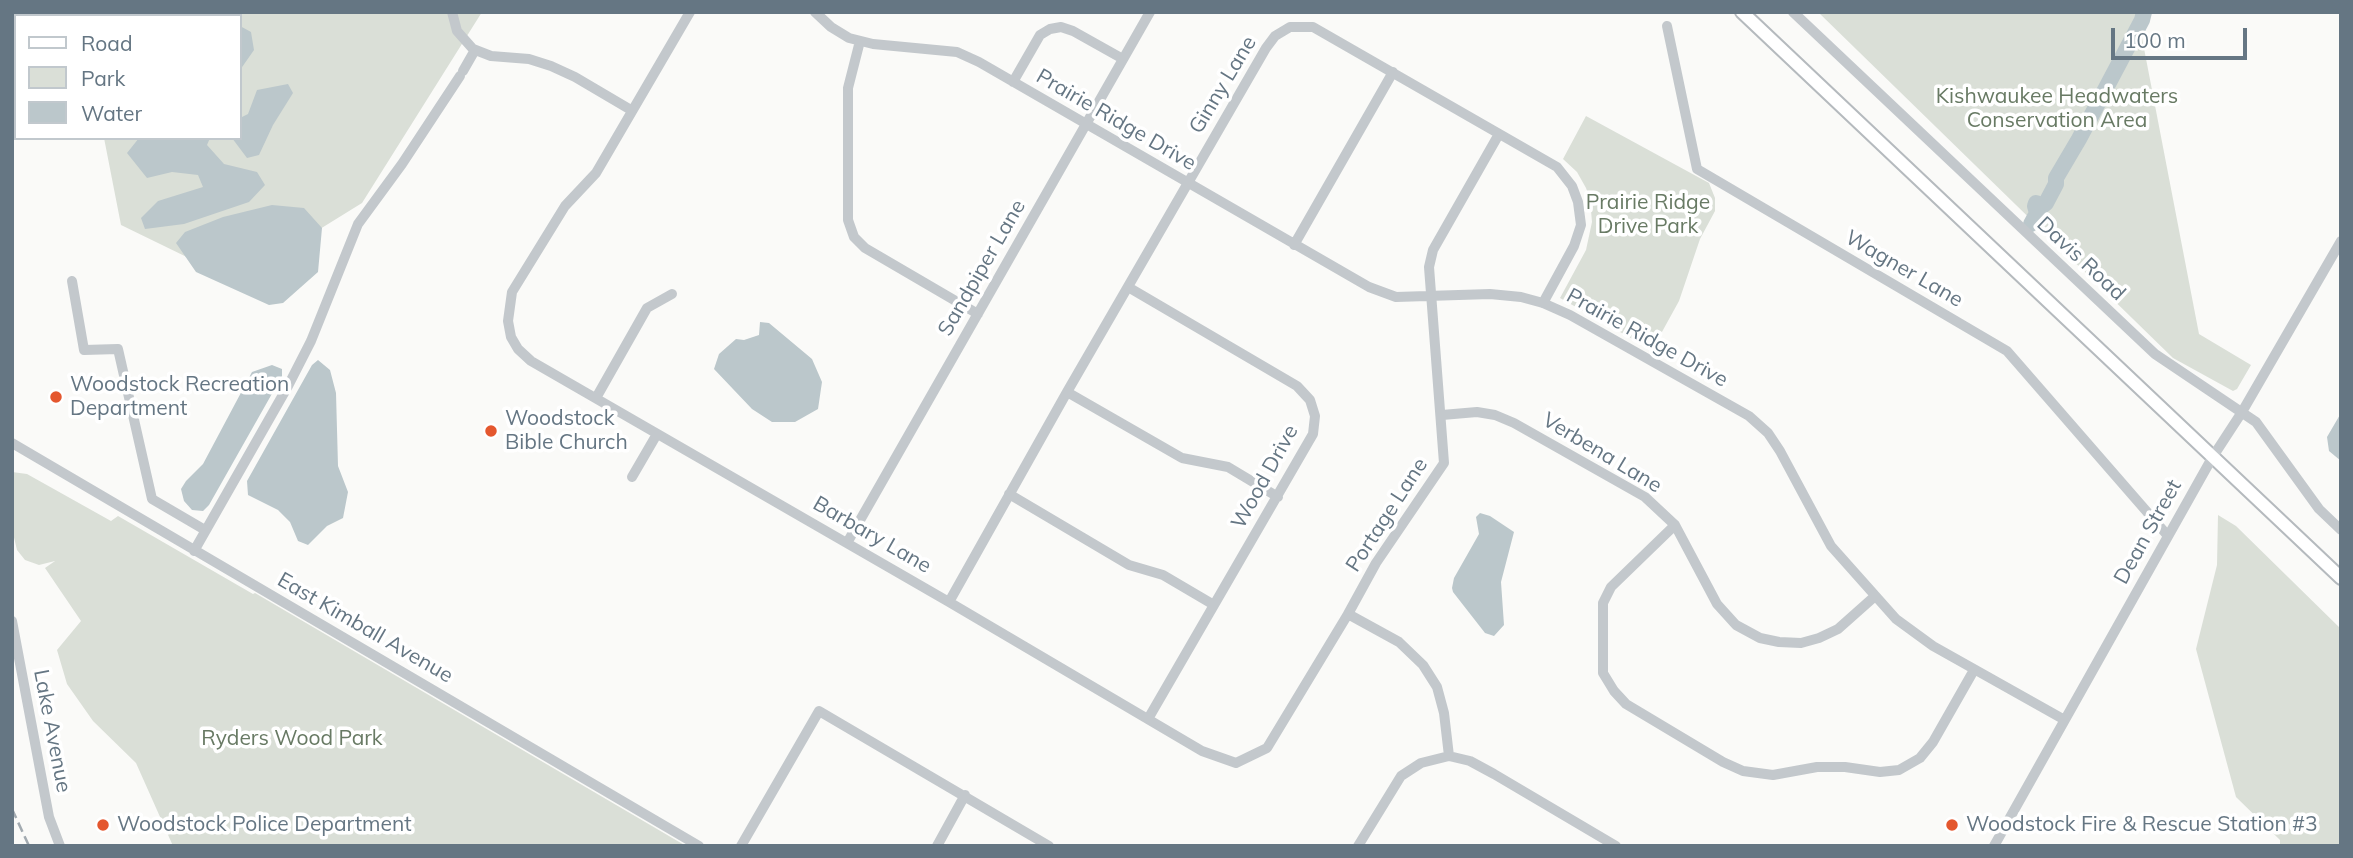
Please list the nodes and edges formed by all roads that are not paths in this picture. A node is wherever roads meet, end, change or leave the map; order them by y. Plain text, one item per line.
1 (452, 12) edge
2 (690, 12) edge
3 (815, 12) edge
4 (1150, 12) edge
5 (1742, 12) edge
6 (1793, 12) edge
7 (1667, 26) dead end
8 (859, 41) junction
9 (475, 50) junction
10 (1123, 59) junction
11 (1393, 72) junction
12 (1013, 82) junction
13 (631, 110) junction
14 (1086, 125) junction
15 (1499, 134) junction
16 (1187, 184) junction
17 (2341, 241) edge
18 (1294, 245) junction
19 (72, 281) dead end
20 (1128, 287) junction
21 (672, 294) dead end
22 (1432, 297) junction
23 (1543, 303) junction
24 (978, 314) junction
25 (1067, 392) junction
26 (596, 398) junction
27 (2242, 412) junction
28 (1442, 415) junction
29 (657, 434) junction
30 (12, 443) edge
31 (2211, 458) junction
32 (632, 477) dead end
33 (1009, 494) junction
34 (1278, 497) junction
35 (1675, 525) junction
36 (205, 530) junction
37 (2341, 530) edge
38 (2168, 536) junction
39 (847, 543) junction
40 (194, 551) junction
41 (2341, 578) edge
42 (1874, 597) junction
43 (948, 602) junction
44 (1214, 605) junction
45 (1348, 614) junction
46 (12, 621) edge
47 (1974, 670) junction
48 (1148, 719) junction
49 (2063, 719) junction
50 (1449, 756) junction
51 (1236, 763) joint
52 (965, 795) junction
53 (60, 846) edge
54 (698, 846) edge
55 (741, 846) edge
56 (937, 846) edge
57 (1049, 846) edge
58 (1358, 846) edge
59 (1616, 846) edge
60 (1994, 846) edge

1 - 9 street
2 - 13 street
3 - 8 street, Prairie Ridge Drive
4 - 10 street, Sandpiper Lane
5 - 31 main road
6 - 27 street, Davis Road
7 - 38 street, Wagner Lane
8 - 12 street, Prairie Ridge Drive
8 - 24 street
9 - 13 street
9 - 36 street
10 - 12 street
10 - 14 street, Sandpiper Lane
11 - 15 street, Ginny Lane
11 - 16 street, Ginny Lane
11 - 18 street
12 - 14 street, Prairie Ridge Drive
13 - 26 street, Barbary Lane
14 - 16 street, Prairie Ridge Drive
14 - 24 street, Sandpiper Lane
15 - 22 street, Portage Lane
15 - 23 street, Ginny Lane
16 - 18 street, Prairie Ridge Drive
16 - 20 street, Ginny Lane
17 - 27 street, Dean Street
18 - 22 street, Prairie Ridge Drive
19 - 36 street
20 - 25 street, Ginny Lane
20 - 34 street, Wood Drive
21 - 26 street
22 - 23 street, Prairie Ridge Drive
22 - 28 street, Portage Lane
23 - 42 street, Prairie Ridge Drive
24 - 39 street, Sandpiper Lane
25 - 33 street, Ginny Lane
25 - 34 street
26 - 29 street, Barbary Lane
27 - 31 street, Dean Street
27 - 37 street, Davis Road
28 - 35 street, Verbena Lane
28 - 45 street, Portage Lane
29 - 32 street
29 - 39 street, Barbary Lane
30 - 40 street, East Kimball Avenue
31 - 38 street, Dean Street
31 - 41 main road
33 - 43 street, Ginny Lane
33 - 44 street
34 - 44 street, Wood Drive
35 - 42 street, Verbena Lane
35 - 47 street
36 - 40 street
38 - 49 street, Dean Street
39 - 43 street, Barbary Lane
40 - 54 street, East Kimball Avenue
42 - 47 street, Prairie Ridge Drive
43 - 48 street, Barbary Lane
44 - 48 street, Wood Drive
45 - 50 street
45 - 51 street, Portage Lane
46 - 53 street, Lake Avenue
47 - 49 street, Prairie Ridge Drive
48 - 51 street, Barbary Lane
49 - 60 street, Dean Street
50 - 58 street
50 - 59 street
52 - 55 street
52 - 56 street
52 - 57 street

